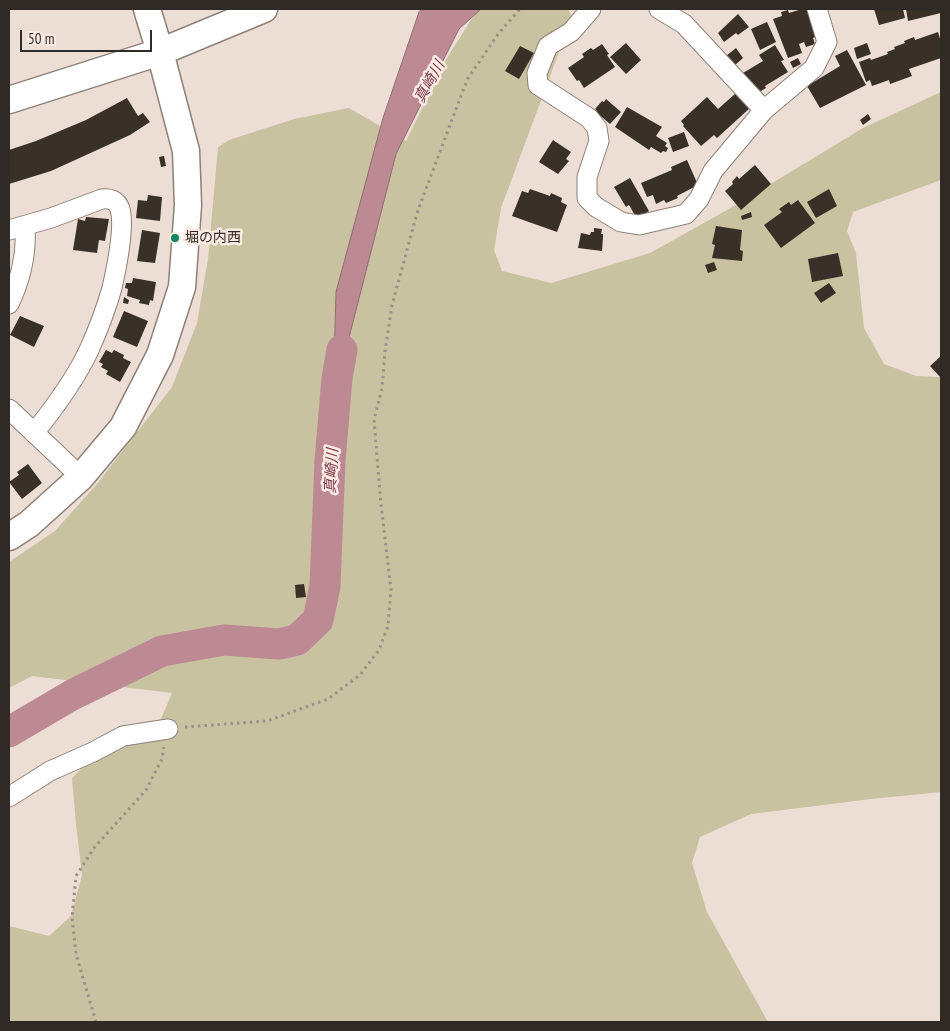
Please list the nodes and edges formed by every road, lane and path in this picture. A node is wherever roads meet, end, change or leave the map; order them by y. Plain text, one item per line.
1 (147, 9) edge
2 (264, 9) edge
3 (520, 9) edge
4 (591, 9) edge
5 (659, 9) edge
6 (817, 9) edge
7 (160, 52) junction
8 (9, 100) edge
9 (764, 110) junction
10 (17, 228) edge
11 (9, 304) edge
12 (9, 409) edge
13 (34, 433) junction
14 (82, 477) junction
15 (9, 537) edge
16 (168, 729) junction
17 (9, 797) edge
18 (96, 1022) edge

1 - 7 street
2 - 7 street
3 - 16 path
4 - 9 street
5 - 9 street
6 - 9 street
7 - 8 street
7 - 14 street
10 - 11 street
10 - 13 street
12 - 13 street
13 - 14 street
14 - 15 street
16 - 17 street
16 - 18 path

